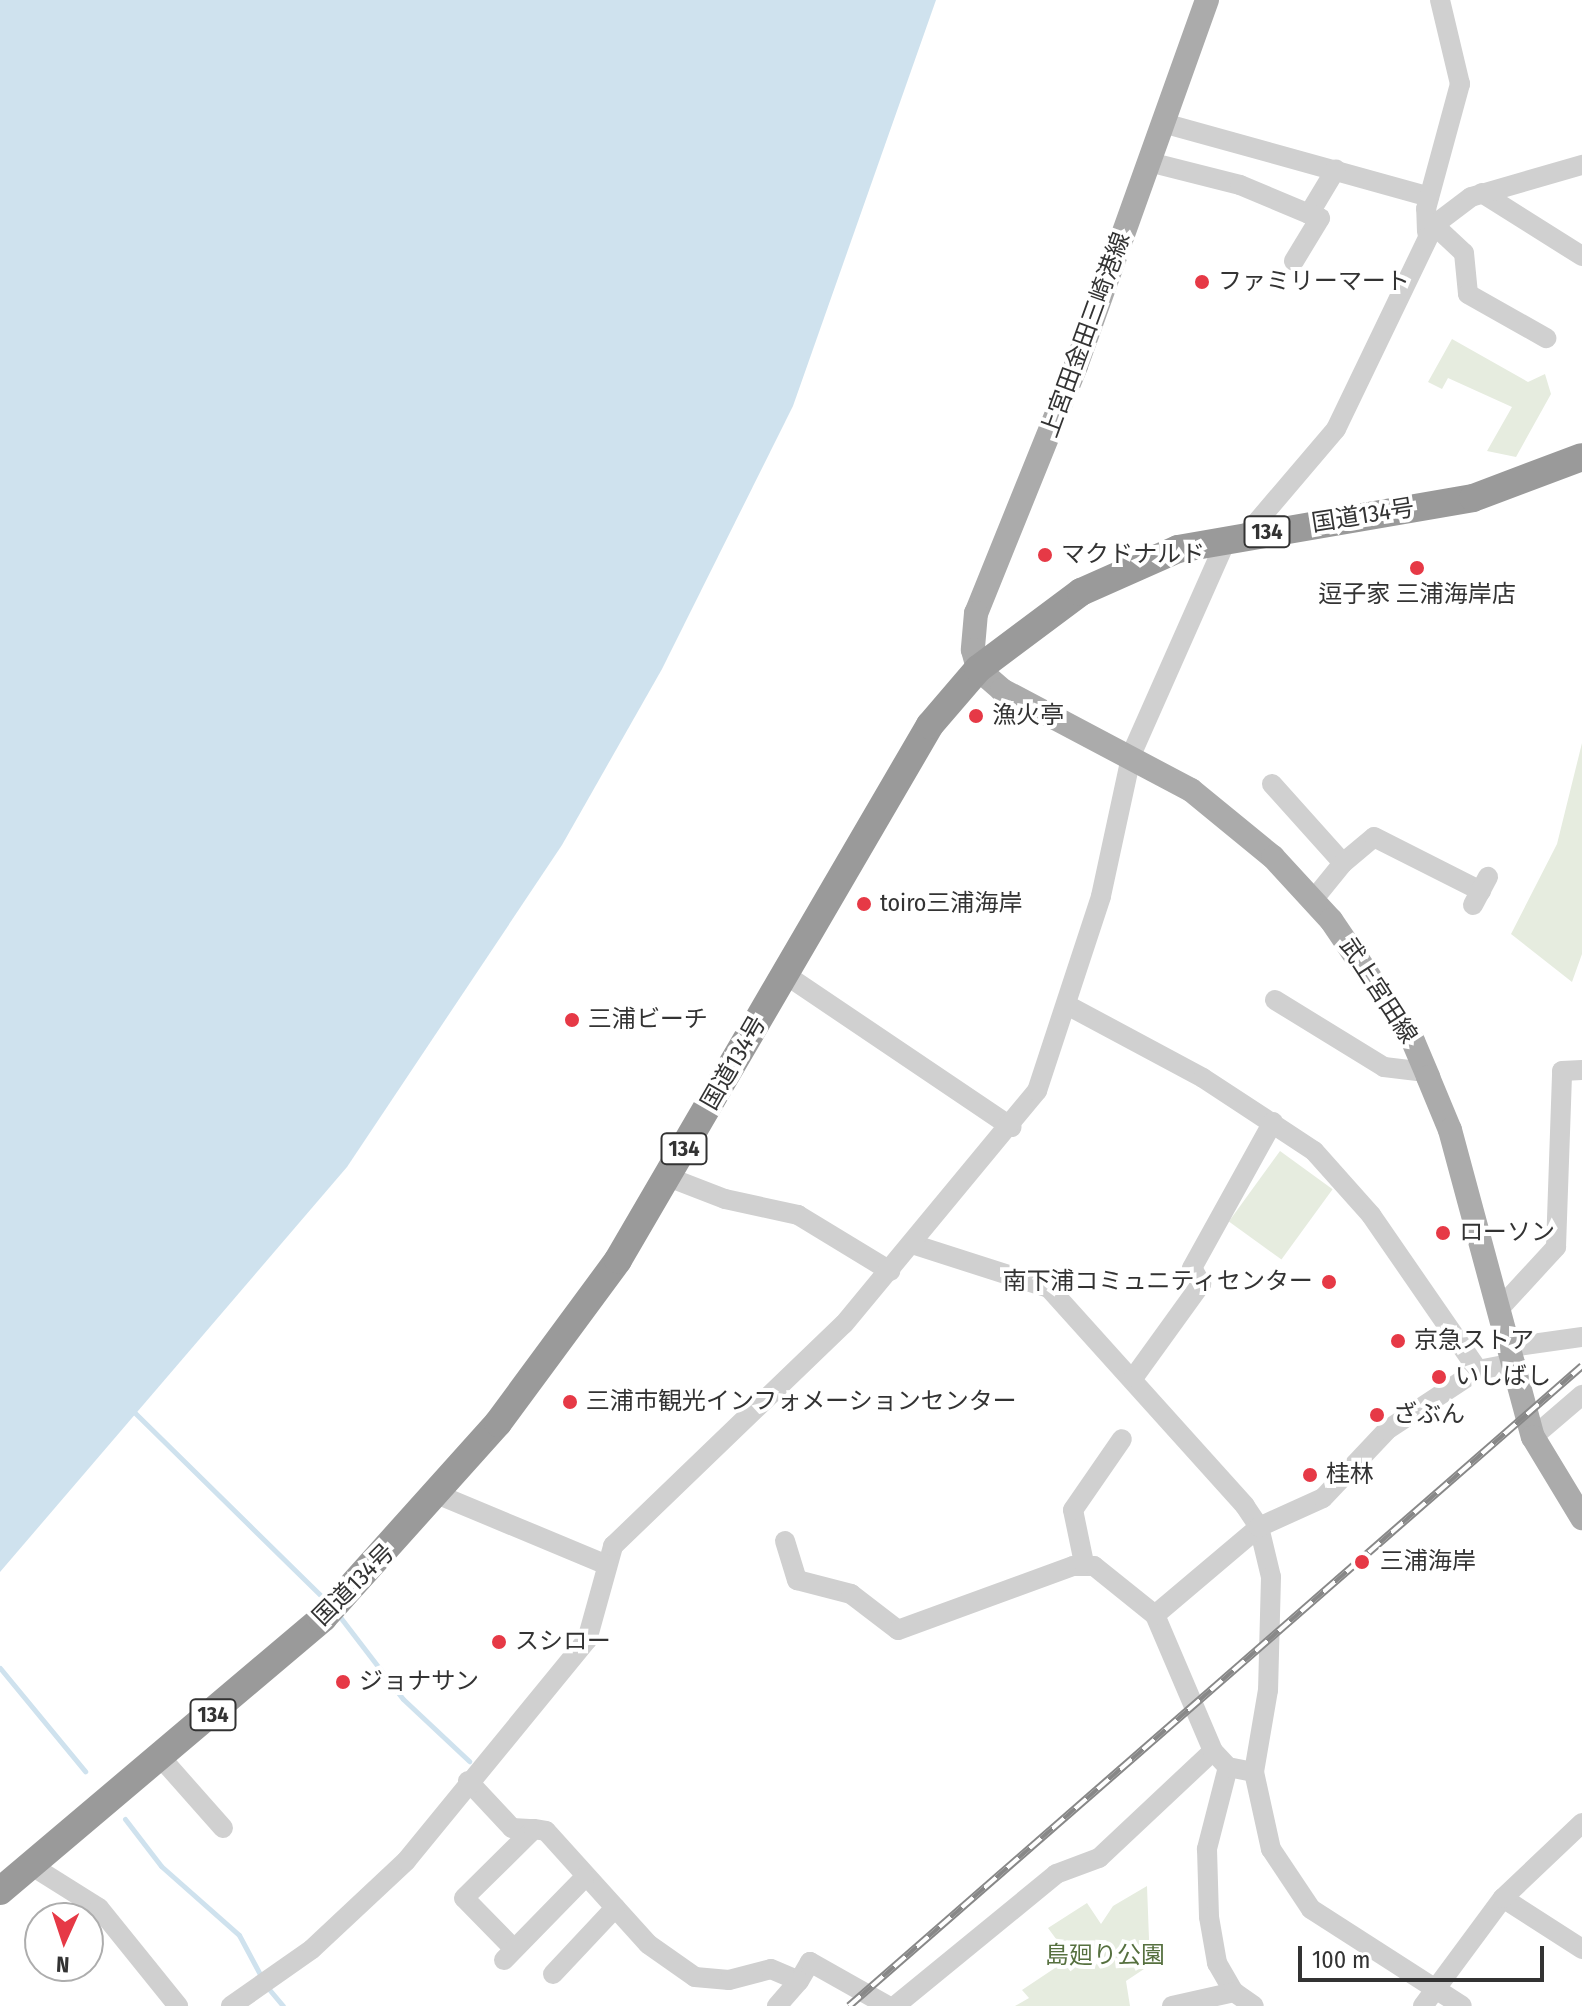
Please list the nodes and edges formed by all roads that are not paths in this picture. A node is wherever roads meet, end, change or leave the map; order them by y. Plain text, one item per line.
1 (1207, 0) edge
2 (1440, 0) edge
3 (1163, 123) junction
4 (1149, 162) junction
5 (1582, 165) edge
6 (1336, 169) junction
7 (1482, 193) junction
8 (1429, 197) junction
9 (1309, 214) junction
10 (1431, 228) junction
11 (1582, 256) edge
12 (1294, 261) dead end
13 (1546, 338) dead end
14 (1582, 457) edge
15 (1236, 538) junction
16 (978, 669) junction
17 (1132, 753) junction
18 (1272, 784) dead end
19 (1343, 863) junction
20 (1481, 891) dead end
21 (1313, 900) junction
22 (786, 975) junction
23 (1275, 1000) dead end
24 (1067, 1005) junction
25 (1582, 1070) edge
26 (1426, 1072) junction
27 (1273, 1122) junction
28 (1011, 1127) junction
29 (668, 1177) junction
30 (912, 1244) junction
31 (890, 1271) junction
32 (1500, 1308) junction
33 (1582, 1337) edge
34 (1513, 1355) junction
35 (1478, 1370) junction
36 (1134, 1377) junction
37 (1582, 1395) edge
38 (1533, 1437) junction
39 (1122, 1439) dead end
40 (439, 1495) junction
41 (1582, 1518) edge
42 (1259, 1527) junction
43 (785, 1541) dead end
44 (1084, 1563) junction
45 (605, 1564) junction
46 (1155, 1615) junction
47 (1213, 1751) junction
48 (162, 1759) junction
49 (1228, 1767) junction
50 (1254, 1772) junction
51 (468, 1781) junction
52 (1582, 1823) edge
53 (223, 1828) dead end
54 (534, 1829) junction
55 (32, 1866) junction
56 (584, 1878) junction
57 (0, 1891) edge
58 (1503, 1898) junction
59 (615, 1908) junction
60 (1582, 1949) edge
61 (553, 1974) dead end
62 (799, 1981) junction
63 (1234, 1992) junction
64 (1429, 1998) edge
65 (178, 2006) edge
66 (231, 2006) edge
67 (777, 2006) edge
68 (888, 2006) edge
69 (895, 2006) edge
70 (1172, 2006) edge
71 (1254, 2006) edge
72 (1462, 2006) edge

1 - 3 main road, 上宮田金田三崎港線
2 - 8 street
3 - 4 main road, 上宮田金田三崎港線
3 - 6 street
4 - 9 street
4 - 16 main road, 上宮田金田三崎港線
5 - 7 street
6 - 8 street
6 - 9 street
7 - 10 street
7 - 11 street
8 - 10 street
9 - 12 street
10 - 13 street
10 - 15 street
14 - 15 highway, 国道134号 / 134
15 - 16 highway, 国道134号 / 134
15 - 17 street
16 - 17 main road, 武上宮田線
16 - 22 highway, 国道134号 / 134
17 - 21 main road, 武上宮田線
17 - 24 street
18 - 19 street
19 - 20 street
19 - 21 street
21 - 26 main road, 武上宮田線
22 - 28 street
22 - 29 highway, 国道134号 / 134
23 - 26 street
24 - 27 street
24 - 28 street
25 - 32 street
26 - 32 main road, 武上宮田線
27 - 35 street
27 - 36 street
28 - 30 street
29 - 31 street
29 - 40 highway, 国道134号 / 134
30 - 31 street
30 - 36 street
31 - 45 street
32 - 34 main road, 武上宮田線
33 - 34 street
34 - 35 street
34 - 38 main road, 武上宮田線
35 - 42 street
36 - 42 street
37 - 38 street
38 - 41 main road, 武上宮田線
39 - 44 street
40 - 45 street
40 - 48 highway, 国道134号 / 134
42 - 46 street
42 - 50 street
43 - 44 street
44 - 46 street
45 - 51 street
46 - 47 street
47 - 49 street
47 - 69 street
48 - 53 street
48 - 55 highway, 国道134号 / 134
49 - 50 street
49 - 63 street
50 - 64 street
51 - 54 street
51 - 66 street
52 - 58 street
54 - 56 street
54 - 56 street
55 - 57 highway, 国道134号 / 134
55 - 65 street
56 - 59 street
58 - 60 street
58 - 64 street
59 - 61 street
59 - 62 street
62 - 67 street
62 - 68 street
63 - 70 street
63 - 71 street
64 - 72 street

